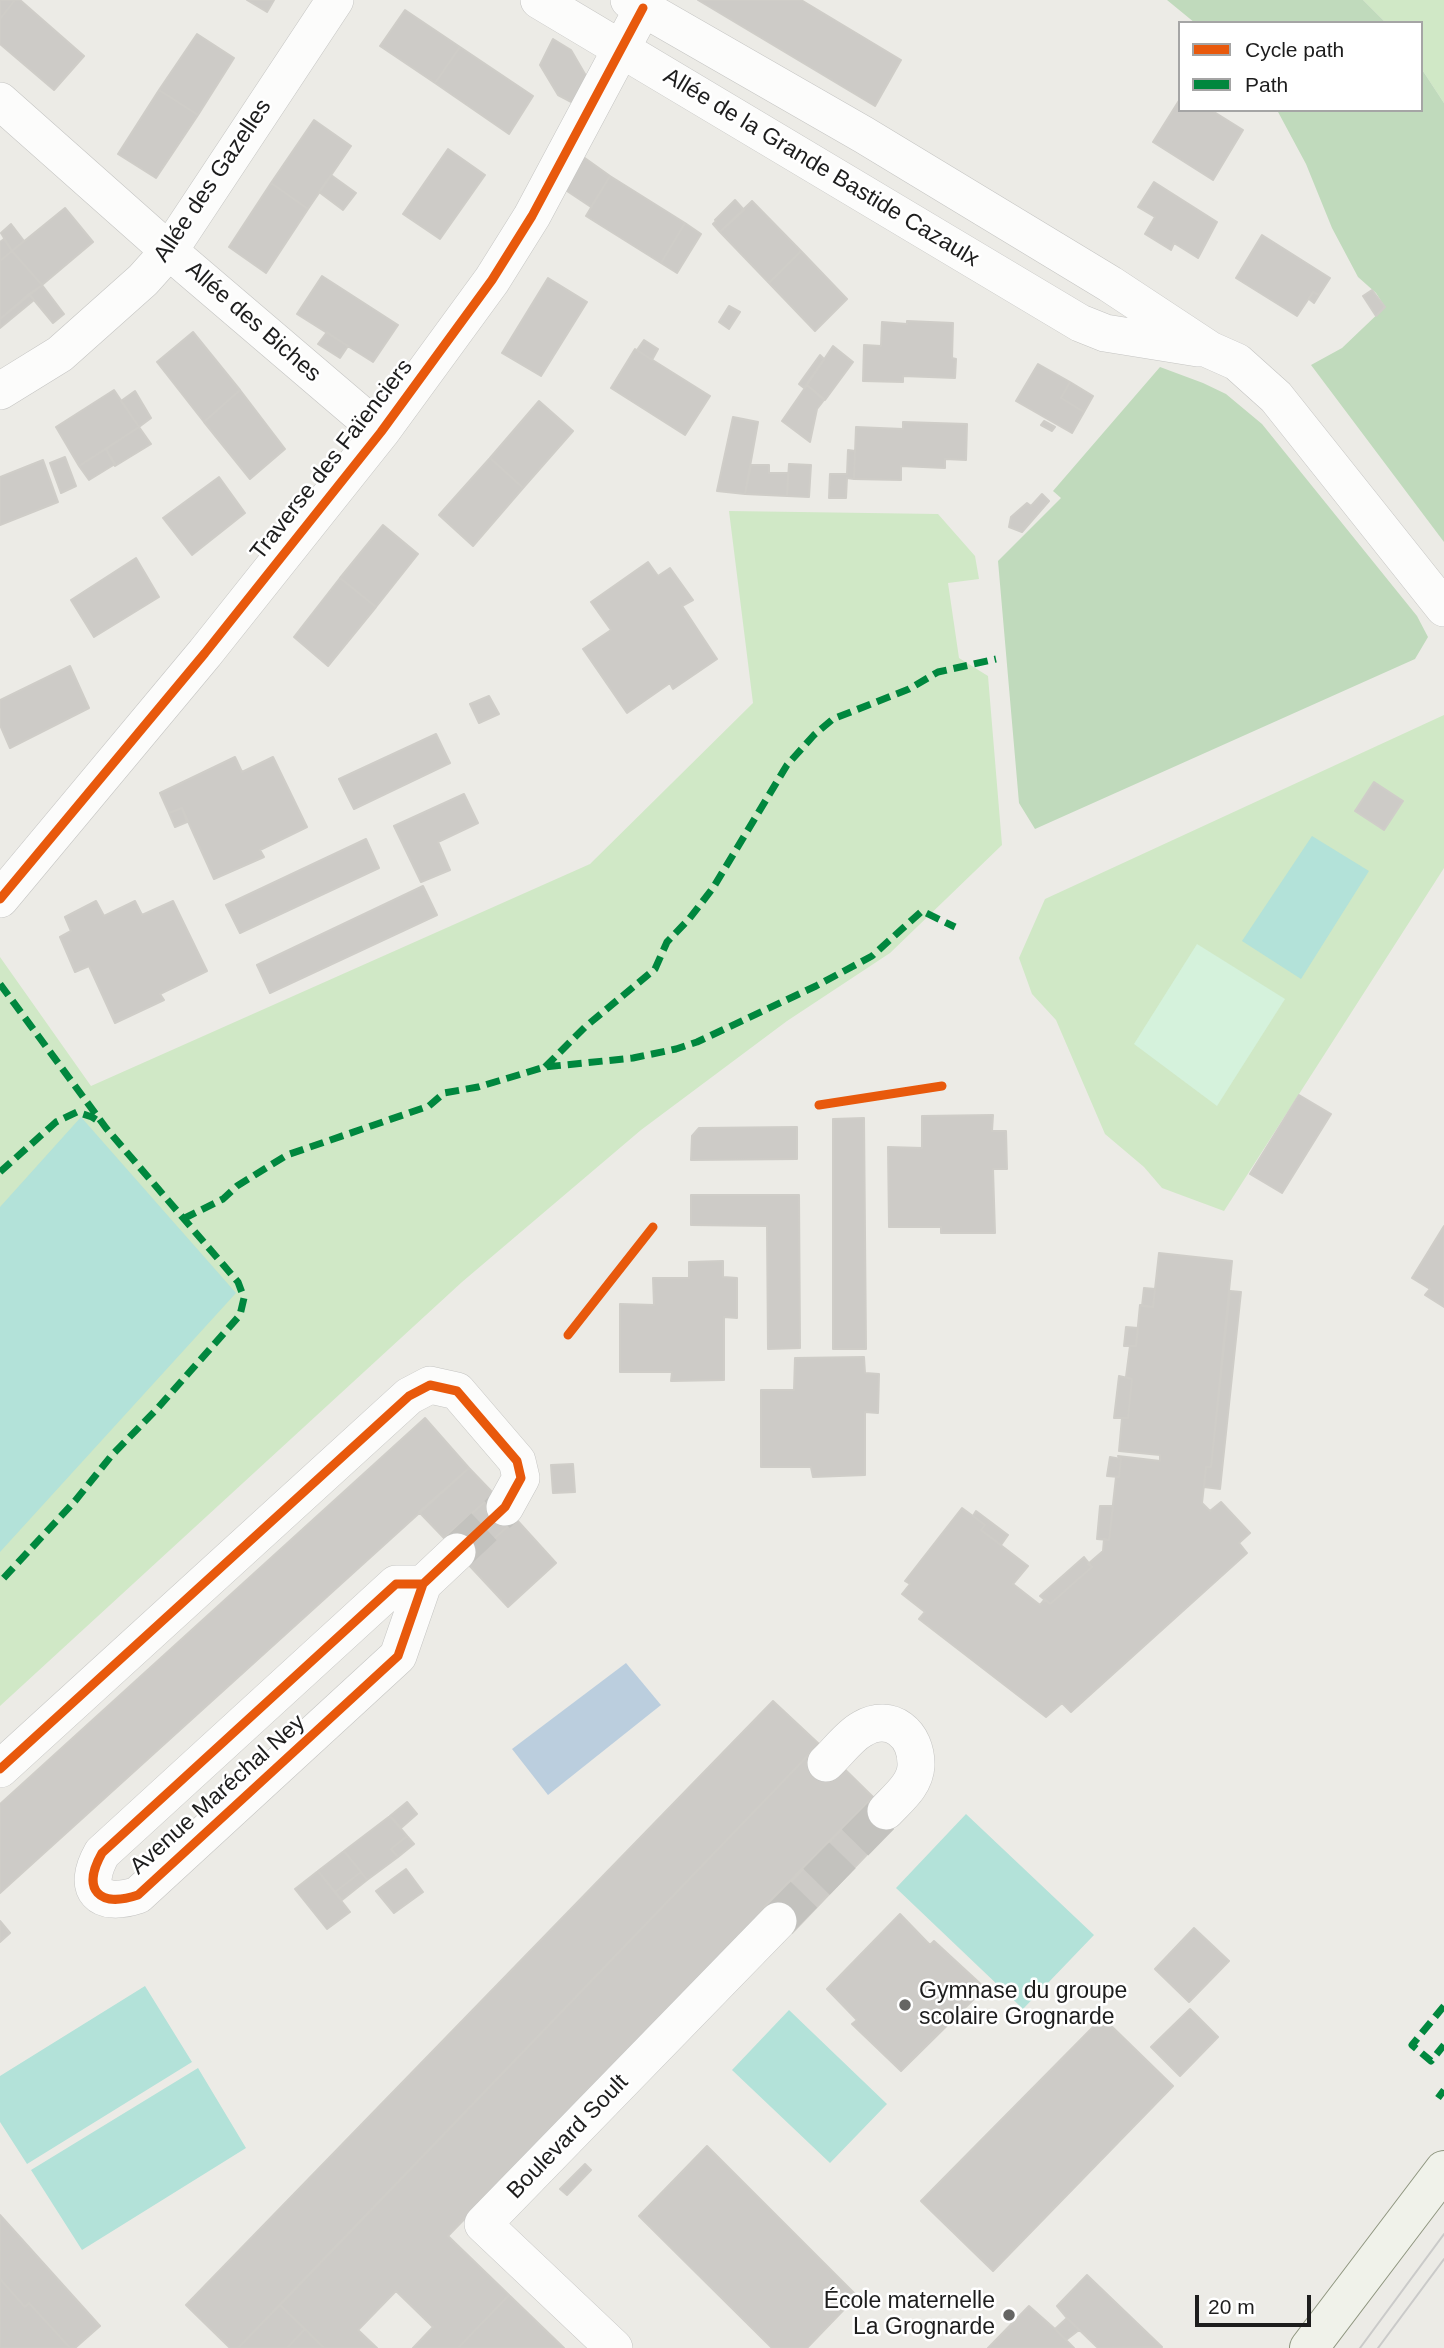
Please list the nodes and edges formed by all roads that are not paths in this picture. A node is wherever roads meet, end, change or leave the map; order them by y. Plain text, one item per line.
1 (335, 0) edge
2 (539, 0) edge
3 (636, 4) edge
4 (622, 49) junction
5 (0, 101) edge
6 (169, 251) junction
7 (1110, 285) junction
8 (1105, 333) junction
9 (1224, 356) junction
10 (0, 391) edge
11 (381, 432) junction
12 (1444, 608) edge
13 (0, 899) edge
14 (505, 1507) tunnel mouth
15 (457, 1552) tunnel mouth
16 (423, 1584) junction
17 (827, 1763) dead end
18 (0, 1769) edge
19 (886, 1811) tunnel mouth
20 (778, 1921) tunnel mouth
21 (1444, 2170) edge
22 (614, 2348) edge
23 (1309, 2348) edge

1 - 6 street, Allée des Gazelles
2 - 4 street, Allée de la Grande Bastide Cazaulx
3 - 4 street, Traverse des Faïenciers
3 - 7 street, Allée de la Grande Bastide Cazaulx
4 - 8 street, Allée de la Grande Bastide Cazaulx
4 - 11 street, Traverse des Faïenciers
5 - 6 street, Allée des Biches
6 - 10 street, Allée des Gazelles
6 - 11 street, Allée des Biches
7 - 8 street
7 - 9 street, Allée de la Grande Bastide Cazaulx
8 - 9 street, Allée de la Grande Bastide Cazaulx
9 - 12 street
11 - 13 street, Traverse des Faïenciers
14 - 18 street
15 - 16 street, Avenue Maréchal Ney
16 - 16 street, Avenue Maréchal Ney
17 - 19 street
20 - 22 street, Boulevard Soult
21 - 23 street

